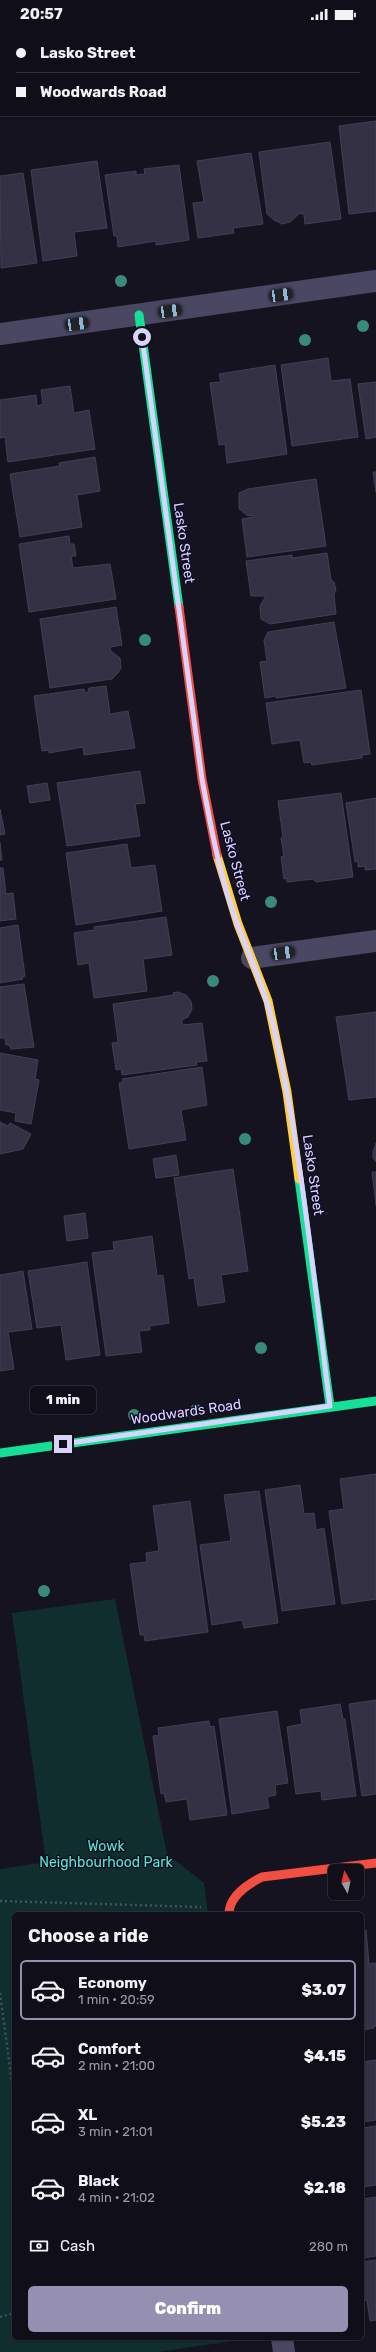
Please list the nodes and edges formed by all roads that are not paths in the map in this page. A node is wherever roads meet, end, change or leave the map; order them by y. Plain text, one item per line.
1 (376, 282) edge
2 (139, 316) junction
3 (0, 334) edge
4 (376, 941) edge
5 (252, 958) junction
6 (376, 1401) edge
7 (330, 1406) junction
8 (0, 1453) edge
9 (376, 1863) edge
10 (229, 1911) edge
11 (282, 2340) edge
12 (284, 2352) edge

1 - 2 street
2 - 3 street
2 - 5 street, Lasko Street
4 - 5 street
5 - 7 street, Lasko Street
6 - 7 street, Woodwards Road
7 - 8 street, Woodwards Road
9 - 10 street
11 - 12 street

